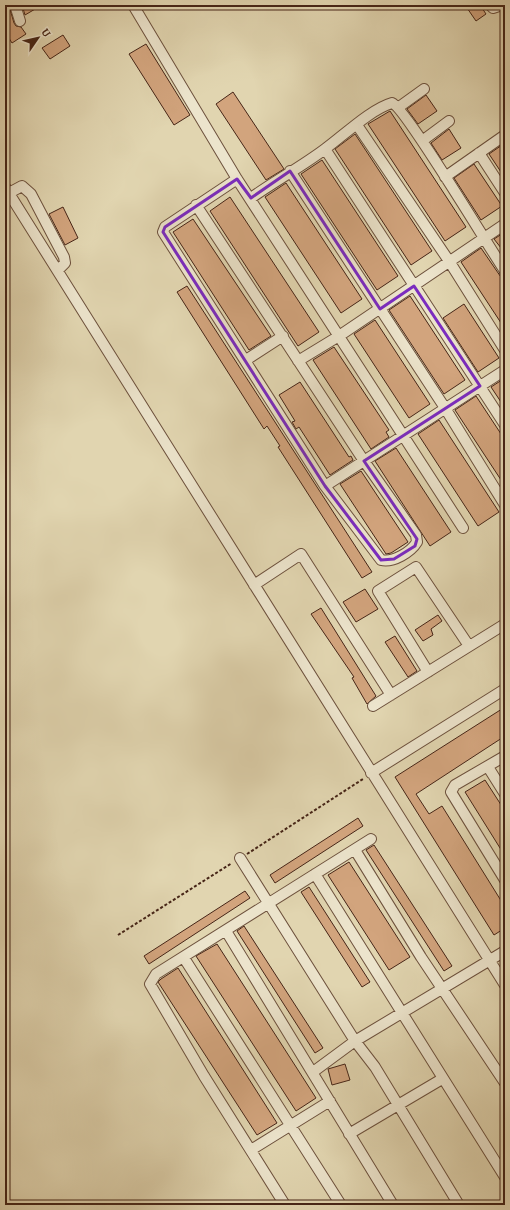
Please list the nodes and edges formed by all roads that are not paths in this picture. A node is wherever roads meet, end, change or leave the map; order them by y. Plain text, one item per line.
1 (15, 5) edge
2 (133, 5) edge
3 (490, 5) edge
4 (502, 5) edge
5 (20, 21) dead end
6 (424, 89) dead end
7 (399, 107) junction
8 (449, 121) dead end
9 (357, 124) junction
10 (505, 135) edge
11 (422, 141) junction
12 (325, 149) junction
13 (479, 153) junction
14 (290, 171) junction
15 (445, 177) junction
16 (238, 179) junction
17 (7, 190) edge
18 (505, 193) edge
19 (251, 198) junction
20 (196, 205) junction
21 (505, 224) edge
22 (483, 238) junction
23 (449, 261) junction
24 (58, 270) junction
25 (505, 271) edge
26 (414, 286) junction
27 (380, 309) junction
28 (283, 336) junction
29 (339, 336) junction
30 (505, 350) edge
31 (246, 360) junction
32 (298, 361) junction
33 (505, 370) edge
34 (480, 386) junction
35 (445, 408) junction
36 (505, 425) edge
37 (403, 435) junction
38 (364, 461) junction
39 (325, 486) junction
40 (505, 505) edge
41 (463, 528) dead end
42 (254, 585) junction
43 (505, 624) edge
44 (469, 646) junction
45 (428, 672) junction
46 (505, 689) edge
47 (391, 695) junction
48 (373, 706) dead end
49 (505, 756) edge
50 (488, 767) junction
51 (371, 773) junction
52 (505, 794) edge
53 (371, 839) dead end
54 (355, 850) junction
55 (240, 858) dead end
56 (315, 874) junction
57 (505, 880) edge
58 (269, 903) junction
59 (226, 931) junction
60 (505, 951) edge
61 (184, 958) junction
62 (490, 961) junction
63 (505, 985) edge
64 (443, 989) junction
65 (402, 1013) junction
66 (355, 1041) junction
67 (313, 1072) junction
68 (442, 1079) junction
69 (505, 1083) edge
70 (330, 1101) junction
71 (397, 1106) junction
72 (292, 1126) junction
73 (349, 1134) junction
74 (251, 1150) junction
75 (505, 1177) edge
76 (285, 1205) edge
77 (341, 1205) edge
78 (394, 1205) edge
79 (459, 1205) edge

1 - 5 street
2 - 16 street
3 - 4 street
6 - 7 street
7 - 9 street
7 - 11 street
8 - 11 street
9 - 12 street
9 - 23 street
10 - 13 street
11 - 15 street
12 - 14 street
12 - 26 street
13 - 15 street
13 - 18 street
14 - 19 street
14 - 27 street
15 - 22 street
16 - 19 street
16 - 20 street
17 - 24 street
17 - 24 street
19 - 29 street
20 - 28 street
20 - 31 street
21 - 22 street
22 - 23 street
22 - 25 street
23 - 26 street
23 - 30 street
24 - 42 street
26 - 27 street
26 - 34 street
27 - 29 street
27 - 35 street
28 - 31 street
28 - 32 street
29 - 32 street
29 - 37 street
31 - 39 street
32 - 38 street
33 - 34 street
34 - 35 street
34 - 36 street
35 - 37 street
35 - 40 street
37 - 38 street
37 - 41 street
38 - 39 street
38 - 39 street
42 - 47 street
42 - 51 street
43 - 44 street
44 - 45 street
44 - 45 street
45 - 47 street
46 - 51 street
47 - 48 street
49 - 50 street
50 - 52 street
50 - 57 street
51 - 62 street
53 - 54 street
54 - 56 street
54 - 64 street
55 - 58 street
56 - 58 street
56 - 65 street
58 - 59 street
58 - 66 street
59 - 61 street
59 - 67 street
60 - 62 street
61 - 72 street
61 - 74 street
62 - 63 street
62 - 64 street
64 - 65 street
64 - 69 street
65 - 66 street
65 - 68 street
66 - 67 street
66 - 71 street
67 - 70 street
68 - 71 street
68 - 75 street
70 - 72 street
70 - 73 street
71 - 73 street
71 - 79 street
72 - 74 street
72 - 77 street
73 - 78 street
74 - 76 street

